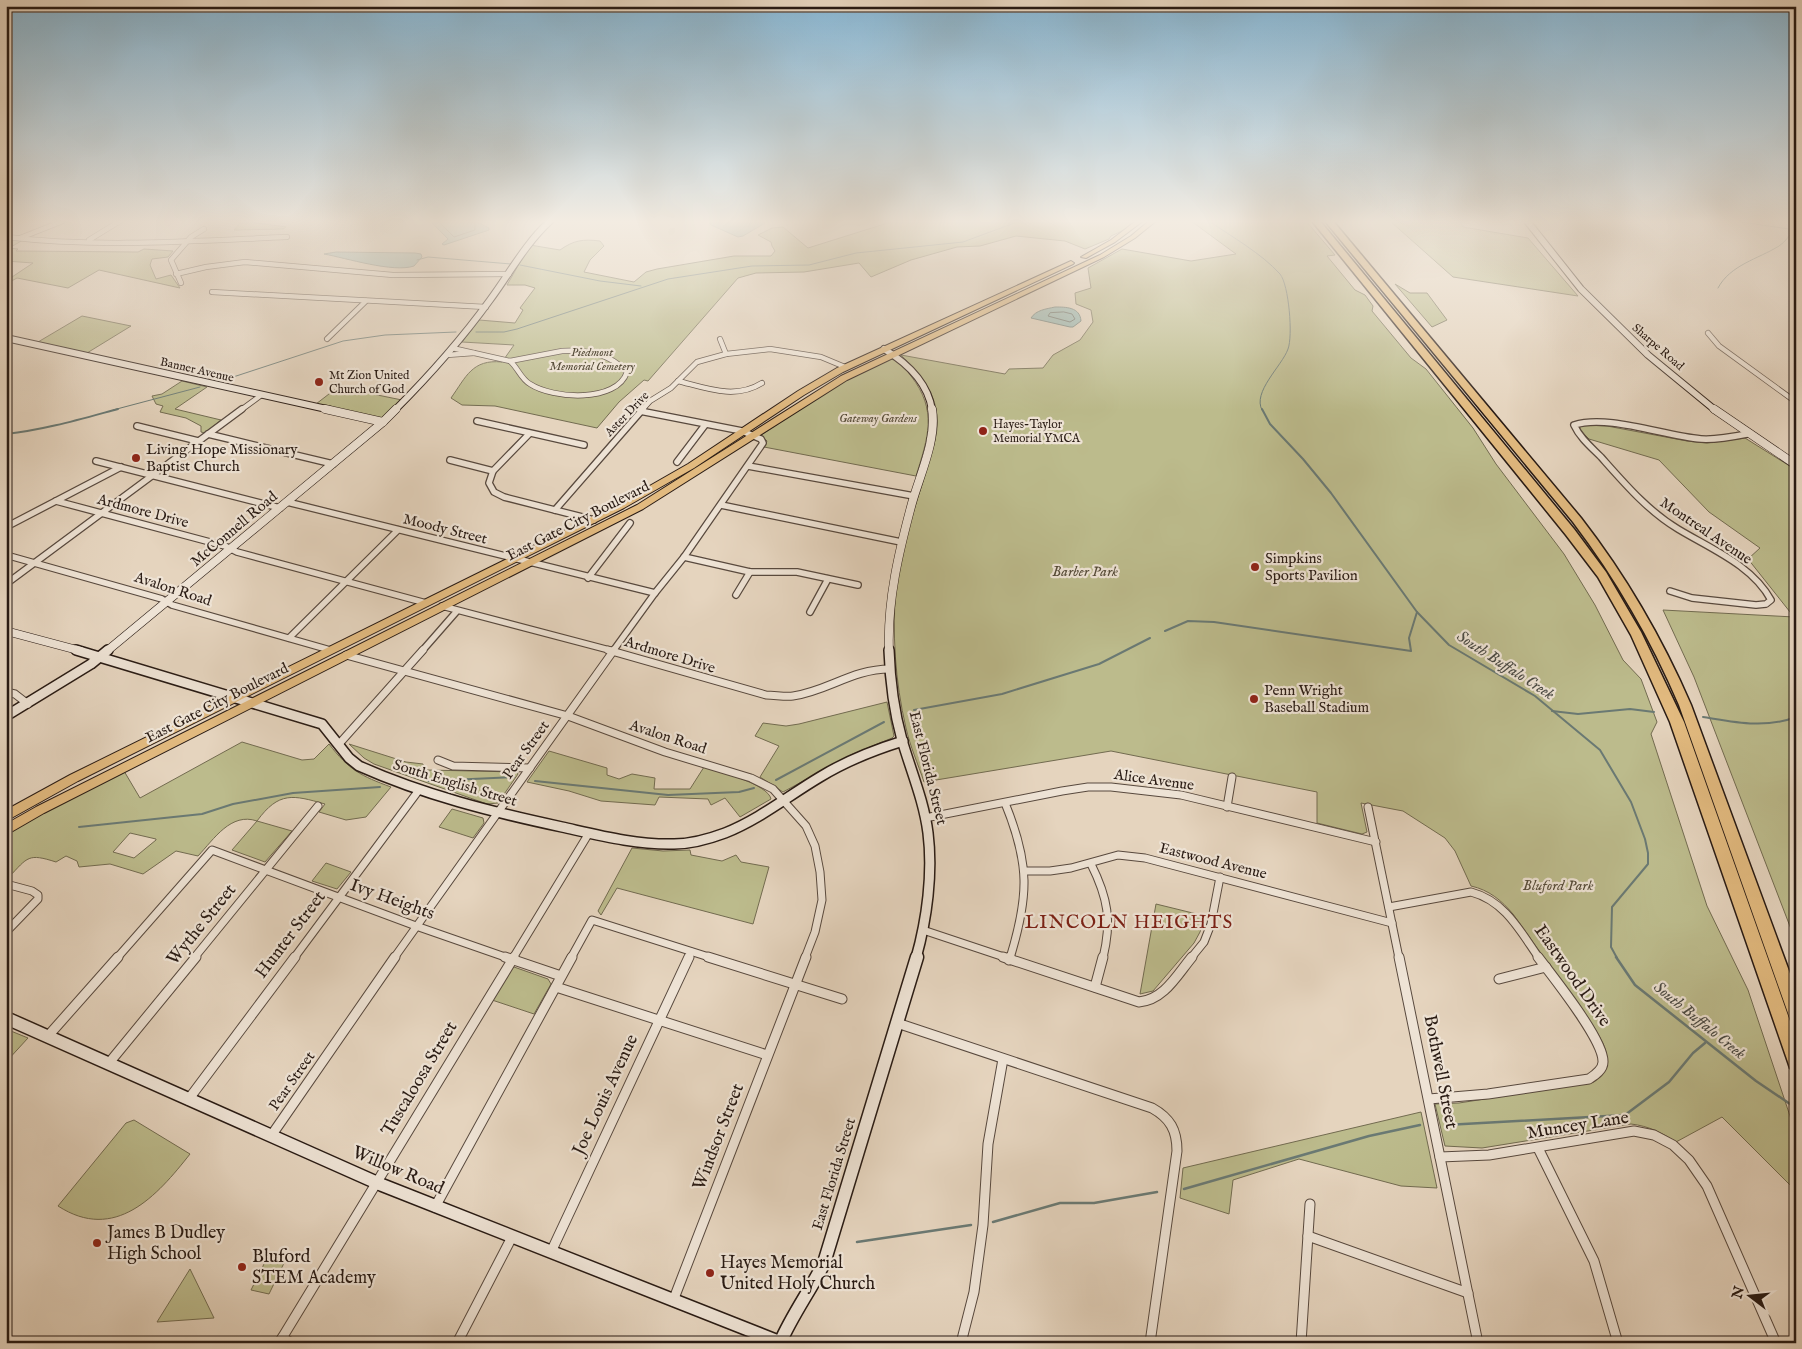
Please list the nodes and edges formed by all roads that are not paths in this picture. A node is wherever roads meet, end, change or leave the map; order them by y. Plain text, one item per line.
1 (502, 284) edge
2 (1026, 284) edge
3 (1042, 284) edge
4 (1367, 284) edge
5 (1381, 284) edge
6 (1577, 284) edge
7 (212, 292) dead end
8 (366, 301) junction
9 (486, 306) junction
10 (1708, 333) dead end
11 (6, 338) edge
12 (327, 339) dead end
13 (720, 339) dead end
14 (452, 348) junction
15 (884, 349) junction
16 (475, 353) junction
17 (726, 354) junction
18 (893, 354) junction
19 (447, 355) junction
20 (510, 361) junction
21 (843, 369) junction
22 (678, 381) junction
23 (762, 383) dead end
24 (260, 396) junction
25 (1796, 402) edge
26 (794, 408) junction
27 (640, 411) junction
28 (477, 421) dead end
29 (383, 422) junction
30 (705, 425) junction
31 (137, 426) dead end
32 (742, 431) junction
33 (208, 434) junction
34 (530, 434) junction
35 (1747, 434) junction
36 (754, 436) junction
37 (198, 441) junction
38 (584, 445) dead end
39 (450, 460) dead end
40 (96, 461) dead end
41 (677, 462) dead end
42 (334, 464) junction
43 (1796, 465) edge
44 (748, 466) junction
45 (121, 467) junction
46 (493, 471) junction
47 (152, 476) junction
48 (914, 496) junction
49 (56, 502) junction
50 (287, 502) junction
51 (721, 505) junction
52 (280, 508) junction
53 (555, 510) junction
54 (100, 513) junction
55 (594, 520) junction
56 (630, 523) dead end
57 (6, 527) edge
58 (398, 530) junction
59 (560, 536) junction
60 (901, 542) junction
61 (231, 549) junction
62 (6, 555) edge
63 (514, 558) junction
64 (684, 558) junction
65 (531, 562) junction
66 (34, 563) junction
67 (750, 572) junction
68 (588, 578) junction
69 (828, 579) junction
70 (346, 582) junction
71 (6, 584) edge
72 (858, 585) dead end
73 (482, 586) junction
74 (1670, 591) dead end
75 (655, 593) junction
76 (736, 595) dead end
77 (167, 602) junction
78 (426, 603) junction
79 (442, 606) junction
80 (457, 611) junction
81 (810, 612) dead end
82 (6, 631) edge
83 (289, 638) junction
84 (330, 650) junction
85 (613, 652) junction
86 (346, 655) junction
87 (100, 656) junction
88 (298, 666) junction
89 (890, 669) junction
90 (404, 671) junction
91 (6, 692) edge
92 (235, 698) junction
93 (251, 703) junction
94 (28, 704) junction
95 (6, 716) edge
96 (568, 716) junction
97 (183, 737) junction
98 (902, 742) junction
99 (338, 744) junction
100 (438, 760) dead end
101 (530, 768) junction
102 (1232, 777) dead end
103 (419, 790) junction
104 (785, 800) junction
105 (1005, 803) junction
106 (318, 806) dead end
107 (1227, 807) junction
108 (1368, 807) dead end
109 (497, 814) junction
110 (6, 816) edge
111 (926, 818) junction
112 (6, 830) edge
113 (589, 833) junction
114 (1376, 842) junction
115 (1091, 864) junction
116 (266, 870) junction
117 (1024, 871) junction
118 (1220, 877) junction
119 (6, 884) edge
120 (338, 897) junction
121 (1389, 906) junction
122 (1392, 923) junction
123 (416, 926) junction
124 (923, 930) junction
125 (6, 932) edge
126 (692, 952) junction
127 (512, 960) junction
128 (1010, 960) junction
129 (1546, 967) junction
130 (561, 976) junction
131 (1499, 979) dead end
132 (794, 984) junction
133 (556, 987) junction
134 (1095, 987) junction
135 (842, 1000) dead end
136 (1796, 1013) edge
137 (6, 1018) edge
138 (659, 1020) junction
139 (896, 1023) junction
140 (48, 1036) junction
141 (767, 1055) junction
142 (1003, 1059) junction
143 (1796, 1062) edge
144 (108, 1063) junction
145 (188, 1100) junction
146 (1429, 1100) junction
147 (271, 1136) junction
148 (1538, 1148) junction
149 (1440, 1157) junction
150 (376, 1182) junction
151 (1310, 1204) dead end
152 (435, 1207) junction
153 (1308, 1236) junction
154 (512, 1237) junction
155 (552, 1252) junction
156 (1468, 1292) junction
157 (673, 1301) junction
158 (280, 1340) edge
159 (292, 1343) edge
160 (457, 1343) edge
161 (781, 1343) edge
162 (961, 1343) edge
163 (1150, 1343) edge
164 (1301, 1343) edge
165 (1478, 1343) edge
166 (1618, 1343) edge
167 (1776, 1343) edge

1 - 9 street, McConnell Road
2 - 15 main road, East Gate City Boulevard
3 - 18 main road, East Gate City Boulevard
4 - 143 highway
5 - 136 highway
6 - 35 street, Sharpe Road
7 - 8 street
8 - 9 street
8 - 12 street
9 - 14 street, McConnell Road
10 - 25 street
11 - 24 street, Banner Avenue
13 - 17 street
14 - 16 street
14 - 19 street, McConnell Road
15 - 18 street, East Florida Street
15 - 21 main road, East Gate City Boulevard
16 - 19 street
16 - 20 street
17 - 21 street, Aster Drive
17 - 22 street, Aster Drive
18 - 26 main road, East Gate City Boulevard
18 - 48 street, East Florida Street
19 - 29 street, McConnell Road
20 - 20 street
21 - 26 main road
21 - 32 main road, East Gate City Boulevard
22 - 23 street
22 - 27 street, Aster Drive
24 - 29 street, Banner Avenue
24 - 33 street
26 - 36 main road, East Gate City Boulevard
27 - 30 street
27 - 53 street, Aster Drive
28 - 34 street
29 - 42 street, McConnell Road
30 - 32 street
30 - 41 street
31 - 37 street
32 - 36 street
32 - 55 main road, East Gate City Boulevard
33 - 37 street
33 - 42 street
34 - 38 street
34 - 46 street
35 - 43 street, Sharpe Road
35 - 74 street, Montreal Avenue
36 - 44 street, Pear Street
36 - 65 main road, East Gate City Boulevard
37 - 47 street
39 - 46 street
40 - 45 street
42 - 50 street, McConnell Road
44 - 48 street
44 - 51 street, Pear Street
45 - 47 street
45 - 49 street
46 - 53 street
47 - 52 street
47 - 54 street
48 - 60 street, East Florida Street
49 - 54 street, Ardmore Drive
49 - 57 street
50 - 52 street, McConnell Road
50 - 58 street, Moody Street
51 - 60 street
51 - 64 street, Pear Street
52 - 61 street, McConnell Road
53 - 55 street
54 - 61 street, Ardmore Drive
54 - 66 street
55 - 59 main road, East Gate City Boulevard
56 - 68 street
58 - 63 street, Moody Street
58 - 70 street
59 - 63 main road, East Gate City Boulevard
59 - 65 main road
60 - 89 street, East Florida Street
61 - 70 street, Ardmore Drive
61 - 77 street, McConnell Road
62 - 66 street, Avalon Road
63 - 65 street, Moody Street
63 - 73 main road
63 - 78 main road, East Gate City Boulevard
64 - 67 street
64 - 75 street, Pear Street
65 - 68 street, Moody Street
65 - 73 main road, East Gate City Boulevard
66 - 71 street
66 - 77 street, Avalon Road
67 - 69 street
67 - 76 street
68 - 75 street, Moody Street
69 - 72 street
69 - 81 street
70 - 78 street, Ardmore Drive
70 - 83 street
73 - 79 main road, East Gate City Boulevard
75 - 85 street, Pear Street
77 - 83 street, Avalon Road
77 - 87 street, McConnell Road
78 - 84 main road, East Gate City Boulevard
79 - 80 street, Ardmore Drive
79 - 86 main road, East Gate City Boulevard
80 - 85 street, Ardmore Drive
80 - 90 street
82 - 87 street, South English Street
83 - 84 street, Avalon Road
84 - 88 main road, East Gate City Boulevard
85 - 89 street, Ardmore Drive
85 - 96 street, Pear Street
86 - 90 street, Avalon Road
86 - 93 main road, East Gate City Boulevard
87 - 92 street, South English Street
87 - 94 street, McConnell Road
88 - 92 main road, East Gate City Boulevard
88 - 93 main road
89 - 98 street, East Florida Street
90 - 96 street, Avalon Road
90 - 99 street
91 - 94 street
92 - 93 street, South English Street
92 - 97 main road
92 - 110 main road, East Gate City Boulevard
93 - 97 main road, East Gate City Boulevard
93 - 99 street, South English Street
94 - 95 street, McConnell Road
96 - 101 street, Pear Street
96 - 104 street, Avalon Road
97 - 112 main road, East Gate City Boulevard
98 - 104 street, South English Street
98 - 111 street, East Florida Street
99 - 103 street, South English Street
100 - 101 street
101 - 109 street, Pear Street
102 - 107 street
103 - 109 street, South English Street
103 - 120 street, Hunter Street
104 - 113 street, South English Street
104 - 132 street, Avalon Road
105 - 107 street, Alice Avenue
105 - 111 street, Alice Avenue
105 - 117 street
106 - 116 street, Wythe Street
107 - 114 street, Alice Avenue
108 - 114 street, Bothwell Street
109 - 113 street, South English Street
109 - 123 street, Pear Street
111 - 124 street, East Florida Street
113 - 127 street, Tuscaloosa Street
114 - 121 street, Bothwell Street
115 - 117 street, Eastwood Avenue
115 - 118 street, Eastwood Avenue
115 - 134 street
116 - 120 street, Ivy Heights
116 - 140 street, Ivy Heights
116 - 144 street, Wythe Street
117 - 128 street
118 - 122 street, Eastwood Avenue
118 - 134 street
119 - 125 street
120 - 123 street, Ivy Heights
120 - 145 street, Hunter Street
121 - 122 street, Bothwell Street
121 - 129 street, Eastwood Drive
122 - 146 street, Bothwell Street
123 - 127 street, Ivy Heights
123 - 147 street, Pear Street
124 - 128 street
124 - 139 street, East Florida Street
126 - 130 street
126 - 132 street
126 - 138 street, Joe Louis Avenue
127 - 130 street, Ivy Heights
127 - 150 street, Tuscaloosa Street
128 - 134 street
129 - 131 street
129 - 146 street, Eastwood Drive
130 - 133 street
132 - 135 street
132 - 141 street, Windsor Street
133 - 138 street
133 - 152 street
137 - 140 street, Willow Road
138 - 141 street
138 - 155 street, Joe Louis Avenue
139 - 142 street
139 - 161 street, East Florida Street
140 - 144 street, Willow Road
141 - 157 street, Windsor Street
142 - 162 street
142 - 163 street
144 - 145 street, Willow Road
145 - 147 street, Willow Road
146 - 149 street, Bothwell Street
147 - 150 street, Willow Road
148 - 149 street, Muncey Lane
148 - 166 street
148 - 167 street, Muncey Lane
149 - 156 street, Bothwell Street
150 - 152 street, Willow Road
150 - 158 street, Tuscaloosa Street
151 - 153 street
152 - 154 street, Willow Road
153 - 156 street
153 - 164 street
154 - 155 street, Willow Road
154 - 160 street
155 - 157 street, Willow Road
156 - 165 street, Bothwell Street
157 - 161 street, Willow Road
158 - 159 street

